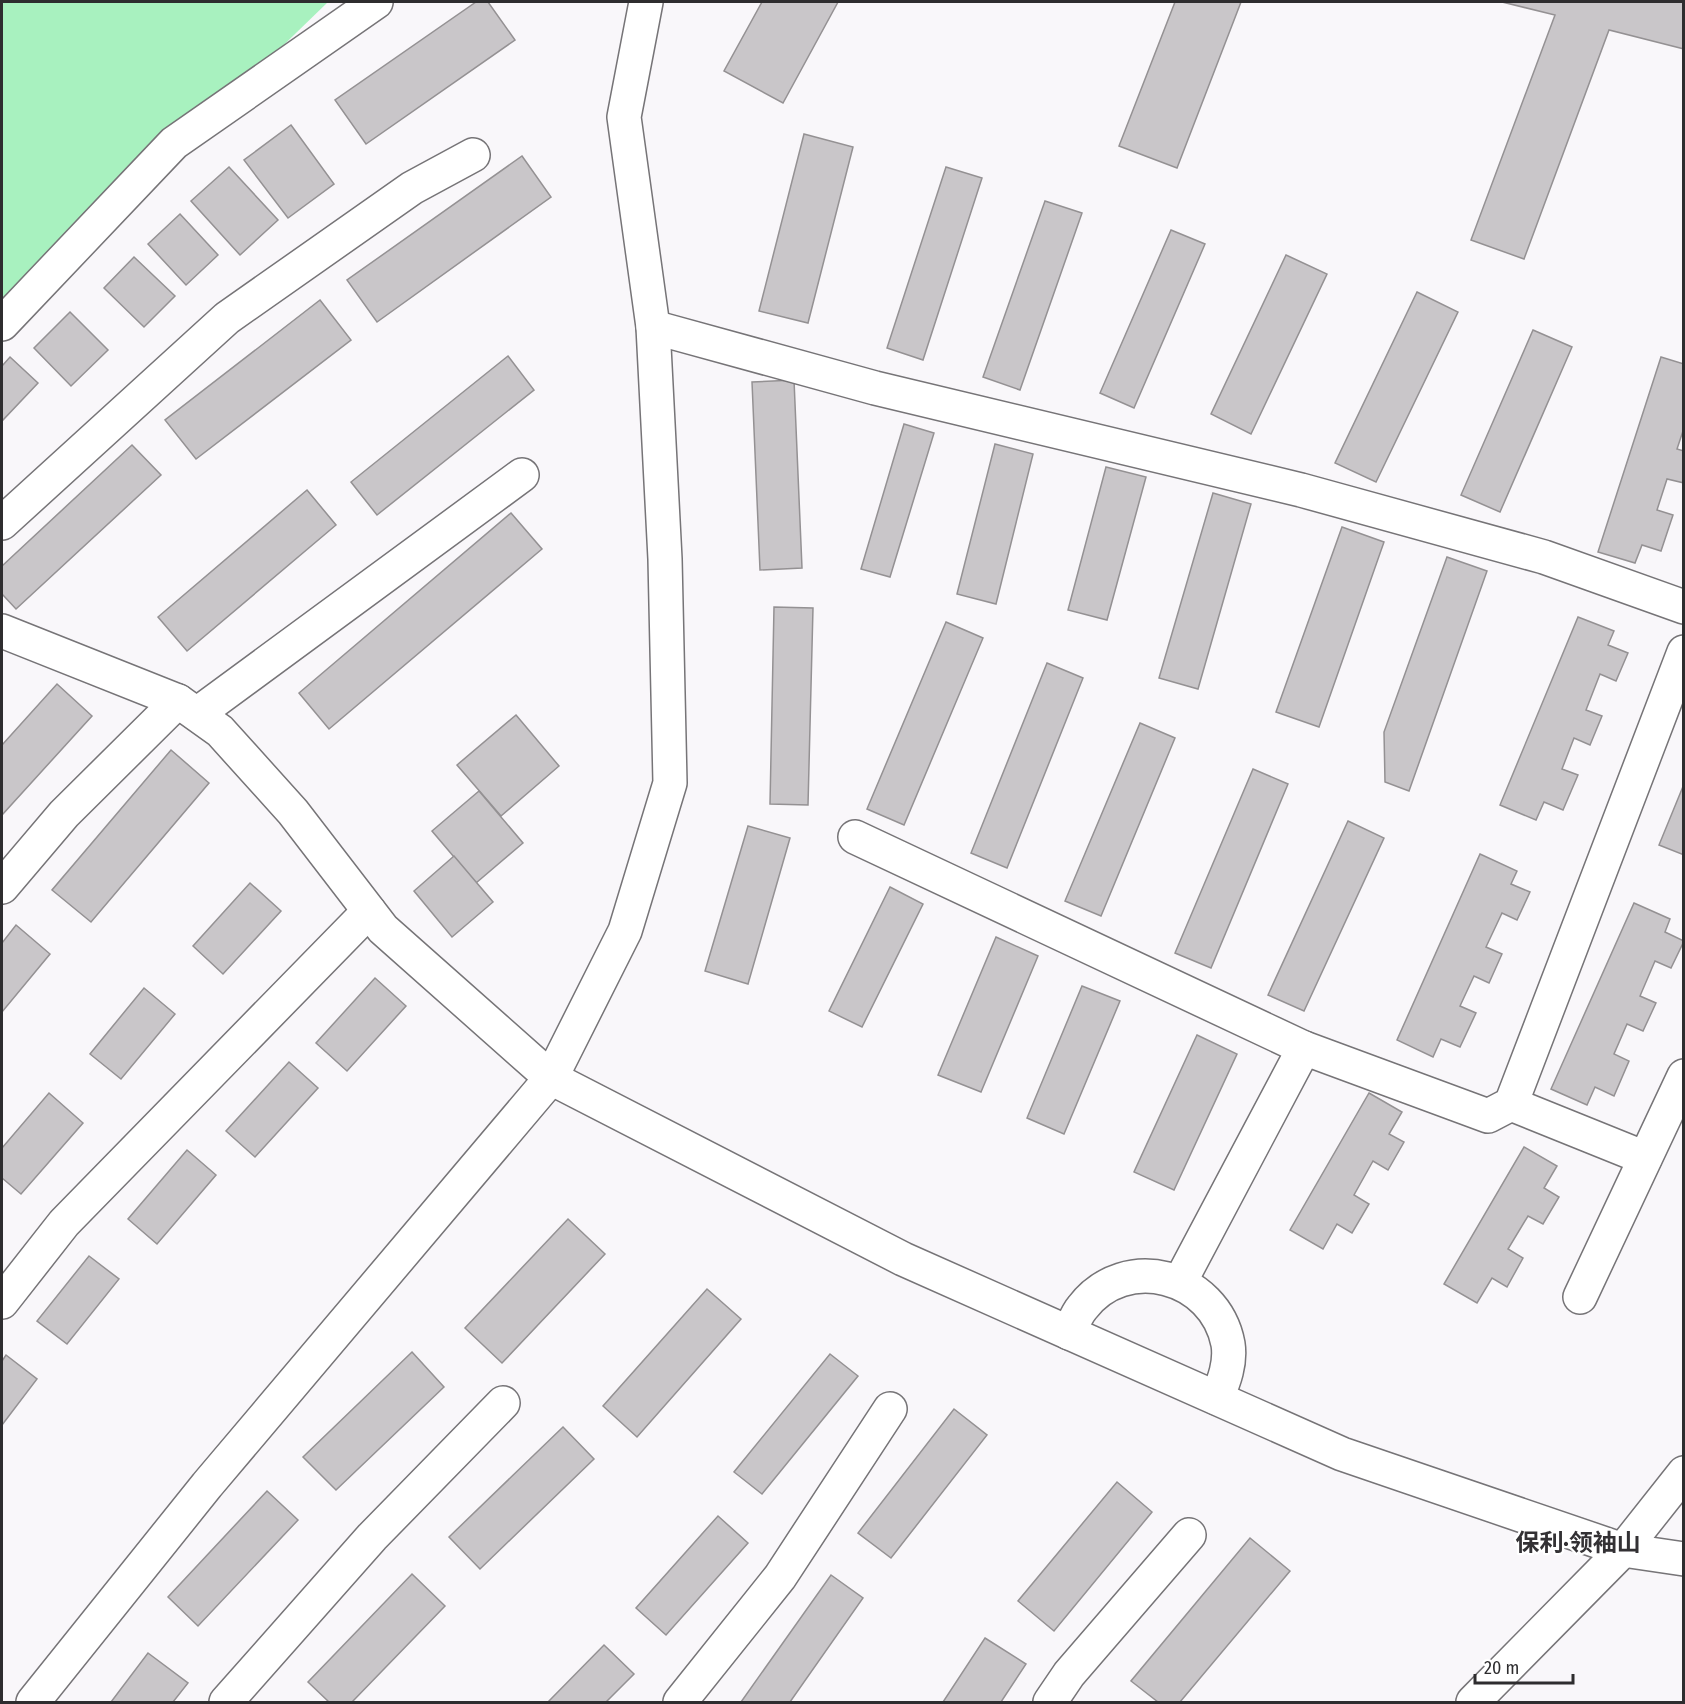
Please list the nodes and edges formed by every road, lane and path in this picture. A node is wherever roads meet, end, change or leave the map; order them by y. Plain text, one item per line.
1 (376, 2) edge
2 (646, 2) edge
3 (473, 155) dead end
4 (2, 324) edge
5 (653, 327) junction
6 (522, 475) dead end
7 (2, 523) edge
8 (1683, 607) edge
9 (2, 631) edge
10 (1683, 652) edge
11 (187, 708) junction
12 (855, 837) dead end
13 (2, 887) edge
14 (369, 911) junction
15 (1304, 1048) junction
16 (1683, 1076) edge
17 (551, 1078) junction
18 (1511, 1104) junction
19 (1645, 1158) junction
20 (1180, 1282) junction
21 (1580, 1297) dead end
22 (2, 1302) edge
23 (1069, 1333) junction
24 (1217, 1398) junction
25 (503, 1403) dead end
26 (890, 1409) dead end
27 (1683, 1473) edge
28 (1189, 1535) dead end
29 (1623, 1550) junction
30 (1683, 1559) edge
31 (33, 1702) edge
32 (226, 1702) edge
33 (680, 1702) edge
34 (1050, 1702) edge
35 (1473, 1702) edge

1 - 4 street
2 - 5 street
3 - 7 street
5 - 8 street
5 - 17 street
6 - 11 street
9 - 11 street
10 - 18 street
11 - 13 street
11 - 14 street
12 - 15 street
14 - 17 street
14 - 22 street
15 - 18 street
15 - 20 street
16 - 19 street
17 - 23 street
17 - 31 street
18 - 19 street
19 - 21 street
20 - 23 street
20 - 24 street
23 - 24 street
24 - 29 street
25 - 32 street
26 - 33 street
27 - 29 street
28 - 34 street
29 - 30 street
29 - 35 street

